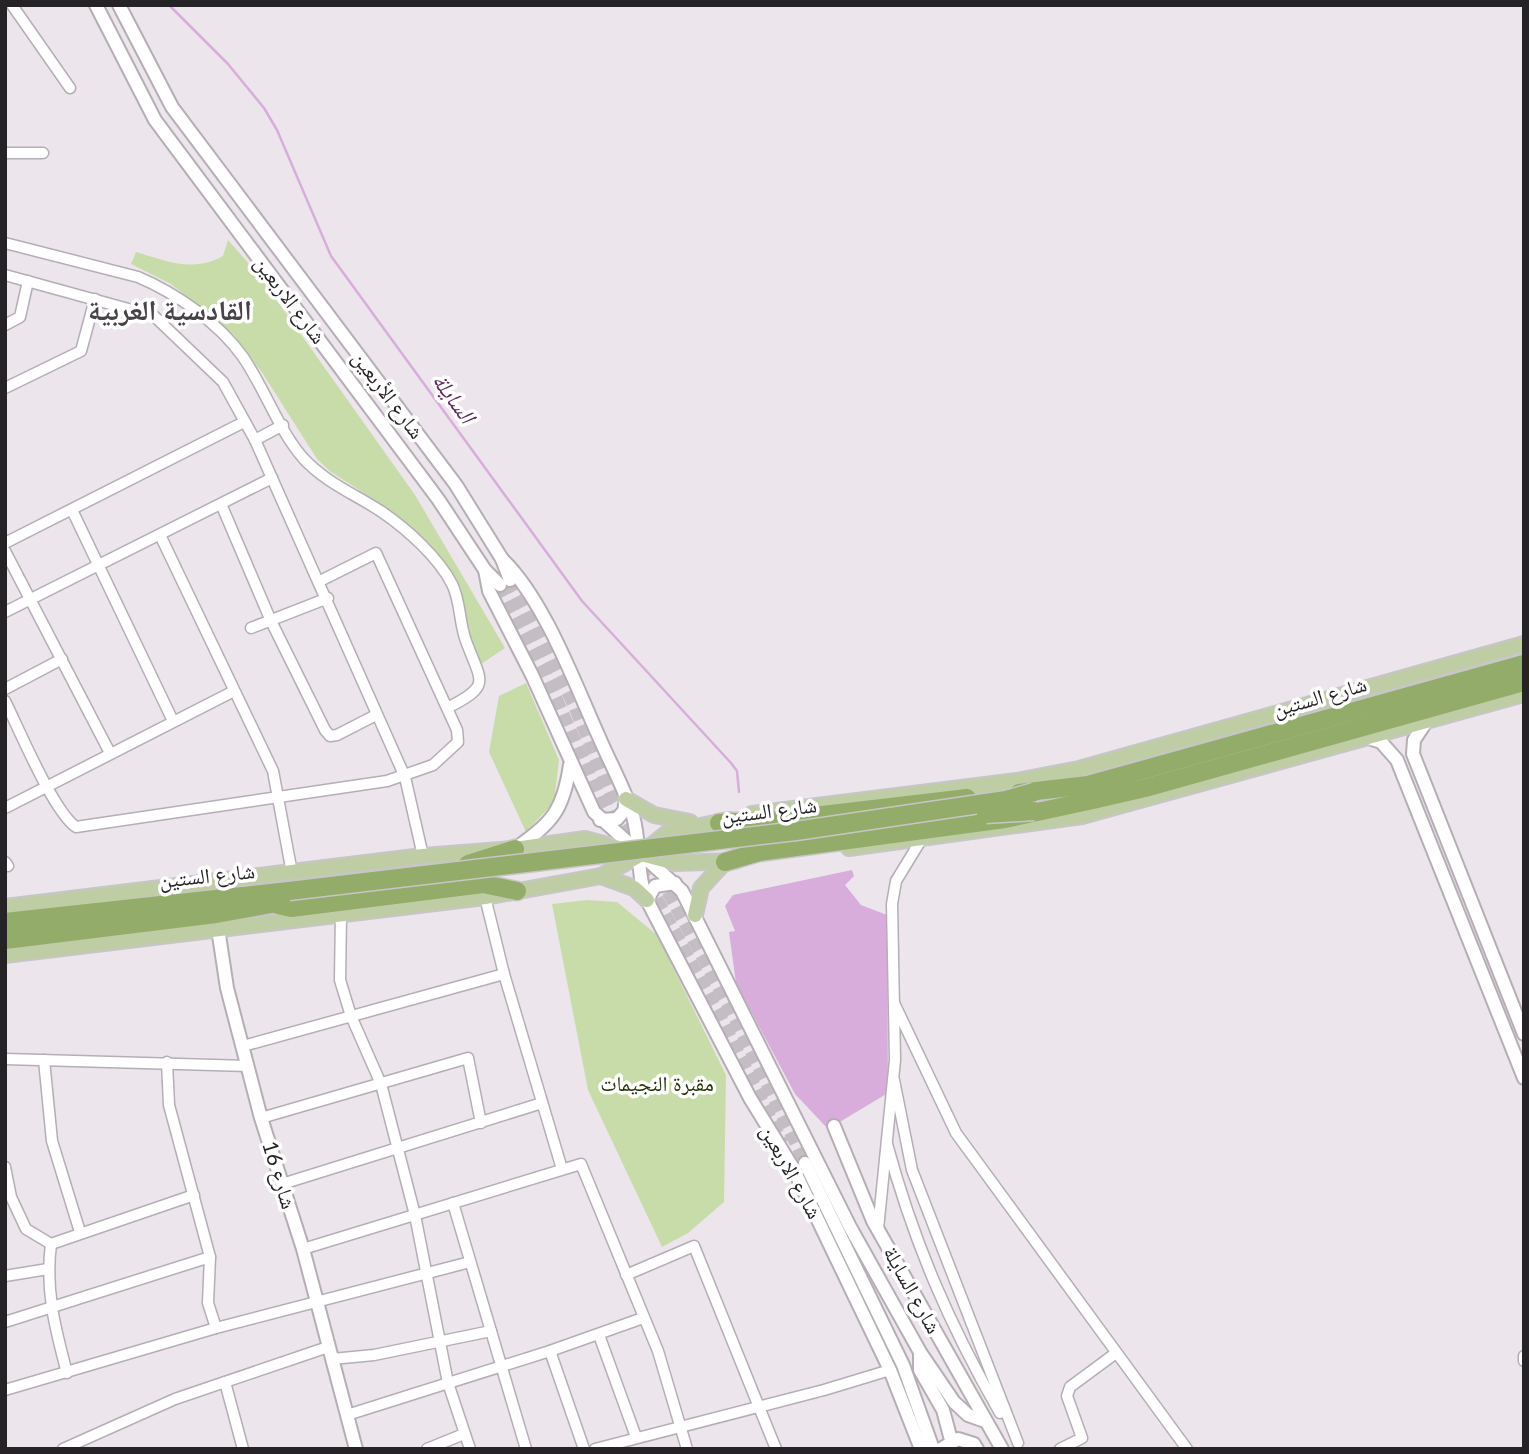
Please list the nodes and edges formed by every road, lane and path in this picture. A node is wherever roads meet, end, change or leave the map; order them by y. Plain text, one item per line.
1 (12, 5) edge
2 (96, 5) edge
3 (119, 5) edge
4 (71, 88) dead end
5 (5, 153) edge
6 (43, 153) dead end
7 (5, 243) edge
8 (5, 275) edge
9 (29, 281) junction
10 (95, 299) junction
11 (5, 325) edge
12 (339, 328) junction
13 (321, 341) junction
14 (5, 388) edge
15 (244, 422) junction
16 (283, 425) junction
17 (255, 440) junction
18 (272, 478) junction
19 (221, 505) junction
20 (72, 510) junction
21 (160, 535) junction
22 (5, 543) edge
23 (5, 551) edge
24 (502, 559) junction
25 (99, 566) junction
26 (485, 570) junction
27 (320, 581) junction
28 (504, 583) joint
29 (328, 598) junction
30 (32, 599) junction
31 (5, 612) edge
32 (271, 621) junction
33 (251, 628) dead end
34 (1524, 644) edge
35 (62, 659) junction
36 (1524, 664) edge
37 (1524, 682) edge
38 (5, 689) edge
39 (234, 691) junction
40 (1524, 694) edge
41 (6, 703) edge
42 (449, 707) junction
43 (376, 715) junction
44 (1428, 719) junction
45 (173, 721) junction
46 (1366, 737) junction
47 (110, 753) junction
48 (570, 765) junction
49 (405, 777) junction
50 (47, 785) junction
51 (280, 797) junction
52 (626, 799) junction
53 (1034, 802) junction
54 (5, 808) edge
55 (600, 820) junction
56 (719, 823) junction
57 (921, 840) junction
58 (550, 845) junction
59 (515, 849) junction
60 (640, 855) junction
61 (423, 856) junction
62 (725, 862) junction
63 (601, 876) junction
64 (562, 883) junction
65 (675, 883) junction
66 (517, 891) junction
67 (285, 892) junction
68 (485, 897) junction
69 (647, 900) junction
70 (5, 907) edge
71 (216, 913) junction
72 (341, 914) junction
73 (695, 915) junction
74 (5, 922) edge
75 (5, 940) edge
76 (1486, 941) junction
77 (1474, 952) junction
78 (5, 955) edge
79 (504, 974) junction
80 (895, 1005) junction
81 (351, 1016) junction
82 (1524, 1034) edge
83 (243, 1046) junction
84 (5, 1059) edge
85 (44, 1060) junction
86 (167, 1062) junction
87 (248, 1066) junction
88 (893, 1077) junction
89 (1524, 1078) edge
90 (381, 1084) junction
91 (542, 1103) junction
92 (261, 1118) junction
93 (481, 1122) junction
94 (834, 1126) dead end
95 (885, 1137) junction
96 (399, 1149) junction
97 (5, 1167) edge
98 (562, 1170) junction
99 (282, 1184) junction
100 (194, 1195) junction
101 (8, 1198) edge
102 (453, 1203) junction
103 (415, 1215) junction
104 (850, 1227) junction
105 (878, 1230) junction
106 (80, 1232) junction
107 (51, 1244) junction
108 (303, 1249) junction
109 (210, 1257) junction
110 (470, 1262) junction
111 (48, 1269) junction
112 (425, 1272) junction
113 (626, 1275) junction
114 (5, 1276) edge
115 (315, 1301) junction
116 (50, 1308) junction
117 (643, 1318) junction
118 (5, 1322) edge
119 (216, 1328) junction
120 (491, 1331) junction
121 (599, 1335) junction
122 (439, 1340) junction
123 (551, 1351) junction
124 (920, 1352) junction
125 (330, 1353) junction
126 (1116, 1353) junction
127 (903, 1365) junction
128 (501, 1367) junction
129 (890, 1370) junction
130 (67, 1373) junction
131 (225, 1382) junction
132 (448, 1383) junction
133 (5, 1390) edge
134 (757, 1406) junction
135 (347, 1415) junction
136 (985, 1421) junction
137 (677, 1426) junction
138 (464, 1434) junction
139 (636, 1437) junction
140 (951, 1440) junction
141 (1020, 1446) edge
142 (69, 1448) edge
143 (243, 1449) edge
144 (356, 1449) edge
145 (427, 1449) edge
146 (470, 1449) edge
147 (526, 1449) edge
148 (584, 1449) edge
149 (596, 1449) edge
150 (687, 1449) edge
151 (776, 1449) edge
152 (921, 1449) edge
153 (933, 1449) edge
154 (940, 1449) edge
155 (978, 1449) edge
156 (1002, 1449) edge
157 (1060, 1449) edge
158 (1187, 1449) edge

1 - 4 street
2 - 13 main road, شارع الاربعين
3 - 12 main road, شارع الأربعين
5 - 6 street
7 - 16 street
8 - 9 street
9 - 10 street
9 - 11 street
10 - 14 street
10 - 15 street
12 - 13 main road
12 - 24 main road, شارع الأربعين
13 - 26 main road, شارع الاربعين
15 - 17 street
15 - 20 street
16 - 17 street
16 - 42 street
17 - 18 street
18 - 19 street
18 - 27 street
19 - 21 street
19 - 32 street
20 - 22 street
20 - 25 street
21 - 25 street
21 - 39 street
23 - 30 street
24 - 28 main road, شارع الأربعين
24 - 52 main road, شارع الاربعين
25 - 30 street
25 - 45 street
26 - 28 main road, شارع الاربعين
26 - 48 main road
27 - 29 street
27 - 42 street
29 - 32 street
29 - 43 street
30 - 31 street
30 - 35 street
32 - 33 street
32 - 43 street
34 - 56 main road, شارع الستين
35 - 38 street
35 - 47 street
36 - 53 highway, شارع الستين
37 - 53 highway, شارع الستين
39 - 45 street
39 - 51 street
40 - 44 main road
41 - 50 street
42 - 49 street
43 - 49 street
44 - 46 main road
44 - 76 main road
45 - 47 street
46 - 57 main road
46 - 77 main road
47 - 50 street
48 - 55 main road
48 - 59 main road
49 - 51 street
49 - 61 street
50 - 51 street
50 - 54 street
51 - 67 street
52 - 55 main road
52 - 56 main road
52 - 60 main road, شارع الاربعين
53 - 56 highway
53 - 62 highway
53 - 67 highway, شارع الستين, bridge
55 - 60 main road
56 - 60 main road, شارع الستين
56 - 62 main road
57 - 62 main road
57 - 80 street
58 - 59 main road, شارع الستين
58 - 60 main road, شارع الستين
58 - 64 main road
59 - 61 main road, شارع الستين
59 - 67 highway
60 - 62 main road, شارع الستين
60 - 63 main road, شارع الستين
60 - 65 main road
60 - 69 main road, شارع الاربعين
61 - 67 main road, شارع الستين
62 - 73 main road
63 - 64 main road, شارع الستين
63 - 69 main road
64 - 66 main road, شارع الستين
65 - 69 main road
65 - 73 main road
66 - 67 highway
66 - 68 main road, شارع الستين
67 - 70 main road, شارع الستين
67 - 71 highway, شارع الستين
68 - 72 main road, شارع الستين
68 - 79 street
69 - 129 main road, شارع الاربعين
71 - 72 main road, شارع الستين
71 - 74 highway, شارع الستين
71 - 75 highway, شارع الستين
71 - 78 main road, شارع الستين
71 - 83 main road, شارع 16
72 - 81 street
73 - 104 main road
76 - 77 main road
76 - 82 main road
77 - 89 main road
79 - 81 street
79 - 91 street
80 - 88 street
80 - 126 street
81 - 83 street
81 - 90 street
83 - 87 main road, شارع 16
84 - 85 street
85 - 86 street
85 - 106 street
86 - 87 street
86 - 100 street
87 - 92 main road, شارع 16
88 - 95 street
88 - 141 street
90 - 92 street
90 - 93 street
90 - 96 street
91 - 93 street
91 - 98 street
92 - 99 main road, شارع 16
93 - 96 street
94 - 105 main road, شارع السايلة
95 - 105 street
95 - 141 street
96 - 99 street
96 - 103 street
97 - 101 street
98 - 102 street
98 - 113 street
99 - 108 main road, شارع 16
100 - 106 street
100 - 109 street
101 - 107 street
102 - 103 street
102 - 110 street
103 - 108 street
103 - 112 street
104 - 124 main road
104 - 127 main road, شارع الاربعين
105 - 136 main road, شارع السايلة
106 - 107 street
107 - 111 street
108 - 115 main road, شارع 16
109 - 116 street
109 - 119 street
110 - 112 street
110 - 120 street
111 - 114 street
111 - 116 street
112 - 115 street
112 - 122 street
113 - 117 street
113 - 134 street
115 - 119 street
115 - 125 main road, شارع 16
116 - 118 street
116 - 130 street
117 - 121 street
117 - 137 street
119 - 130 street
120 - 122 street
120 - 128 street
121 - 123 street
121 - 139 street
122 - 125 street
122 - 132 street
123 - 128 street
123 - 148 street
124 - 127 main road
124 - 136 main road
124 - 140 main road
125 - 131 street
125 - 135 main road, شارع 16
126 - 157 street
126 - 158 street
127 - 129 main road
127 - 153 main road, شارع الاربعين
128 - 132 street
128 - 147 street
129 - 134 street
129 - 152 main road, شارع الاربعين
130 - 133 street
131 - 142 street
131 - 143 street
132 - 135 street
132 - 138 street
134 - 137 street
134 - 151 street
135 - 144 main road, شارع 16
136 - 156 main road, شارع السايلة
137 - 139 street
137 - 150 street
138 - 145 street
138 - 146 street
139 - 149 street
140 - 154 main road
140 - 155 main road

